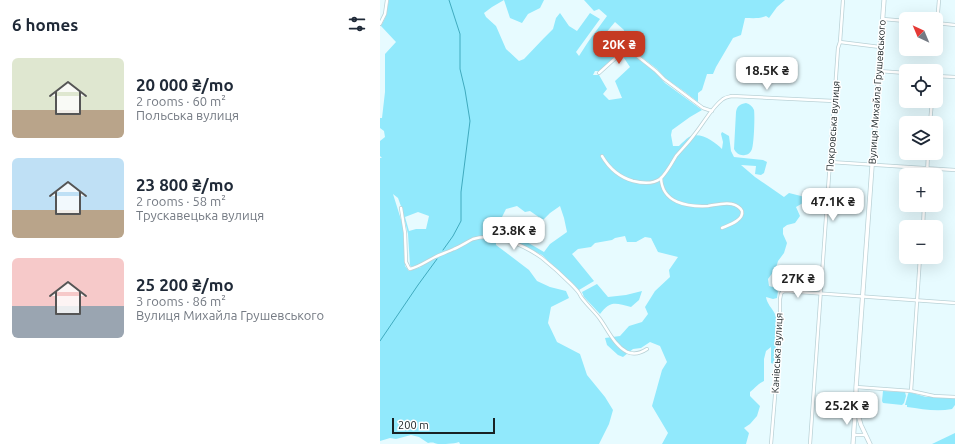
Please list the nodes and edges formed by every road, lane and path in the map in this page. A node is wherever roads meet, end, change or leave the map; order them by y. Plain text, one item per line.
1 (387, 0) edge
2 (843, 0) edge
3 (884, 0) edge
4 (939, 0) edge
5 (938, 12) edge
6 (882, 19) junction
7 (899, 20) edge
8 (380, 24) edge
9 (943, 24) edge
10 (955, 25) edge
11 (840, 42) junction
12 (880, 46) junction
13 (878, 71) junction
14 (899, 72) edge
15 (599, 73) dead end
16 (943, 76) edge
17 (955, 77) edge
18 (834, 101) junction
19 (712, 111) junction
20 (602, 156) dead end
21 (830, 162) junction
22 (872, 165) junction
23 (913, 168) edge
24 (943, 170) edge
25 (955, 170) edge
26 (661, 178) junction
27 (401, 208) dead end
28 (722, 228) dead end
29 (920, 264) edge
30 (821, 294) junction
31 (862, 297) junction
32 (917, 301) junction
33 (955, 303) edge
34 (647, 349) dead end
35 (856, 387) junction
36 (911, 391) junction
37 (955, 398) edge
38 (856, 408) junction
39 (854, 435) junction
40 (865, 435) junction
41 (771, 444) edge
42 (810, 444) edge
43 (853, 444) edge
44 (870, 444) edge

1 - 8 street
2 - 11 street, Покровська вулиця
3 - 6 street, Вулиця Михайла Грушевського
4 - 5 street
6 - 7 street
6 - 12 street, Вулиця Михайла Грушевського
9 - 10 street
11 - 12 street
11 - 18 street, Покровська вулиця
12 - 13 street, Вулиця Михайла Грушевського
13 - 14 street
13 - 22 street, Вулиця Михайла Грушевського
15 - 19 street
16 - 17 street
18 - 19 street
18 - 21 street, Покровська вулиця
19 - 26 street
20 - 26 street
21 - 22 street
21 - 30 street, Покровська вулиця
22 - 23 street
22 - 31 street, Вулиця Михайла Грушевського
24 - 25 street
26 - 28 street
27 - 34 street
29 - 32 street
30 - 31 street, Канівська вулиця
30 - 41 street, Канівська вулиця
30 - 42 street, Покровська вулиця
31 - 32 street, Канівська вулиця
31 - 35 street, Вулиця Михайла Грушевського
32 - 33 street, Канівська вулиця
32 - 36 street
35 - 36 street
35 - 38 street, Вулиця Михайла Грушевського
36 - 37 street
38 - 39 street
38 - 40 street, Вулиця Михайла Грушевського
39 - 40 street
39 - 43 street
40 - 44 street, Вулиця Михайла Грушевського

